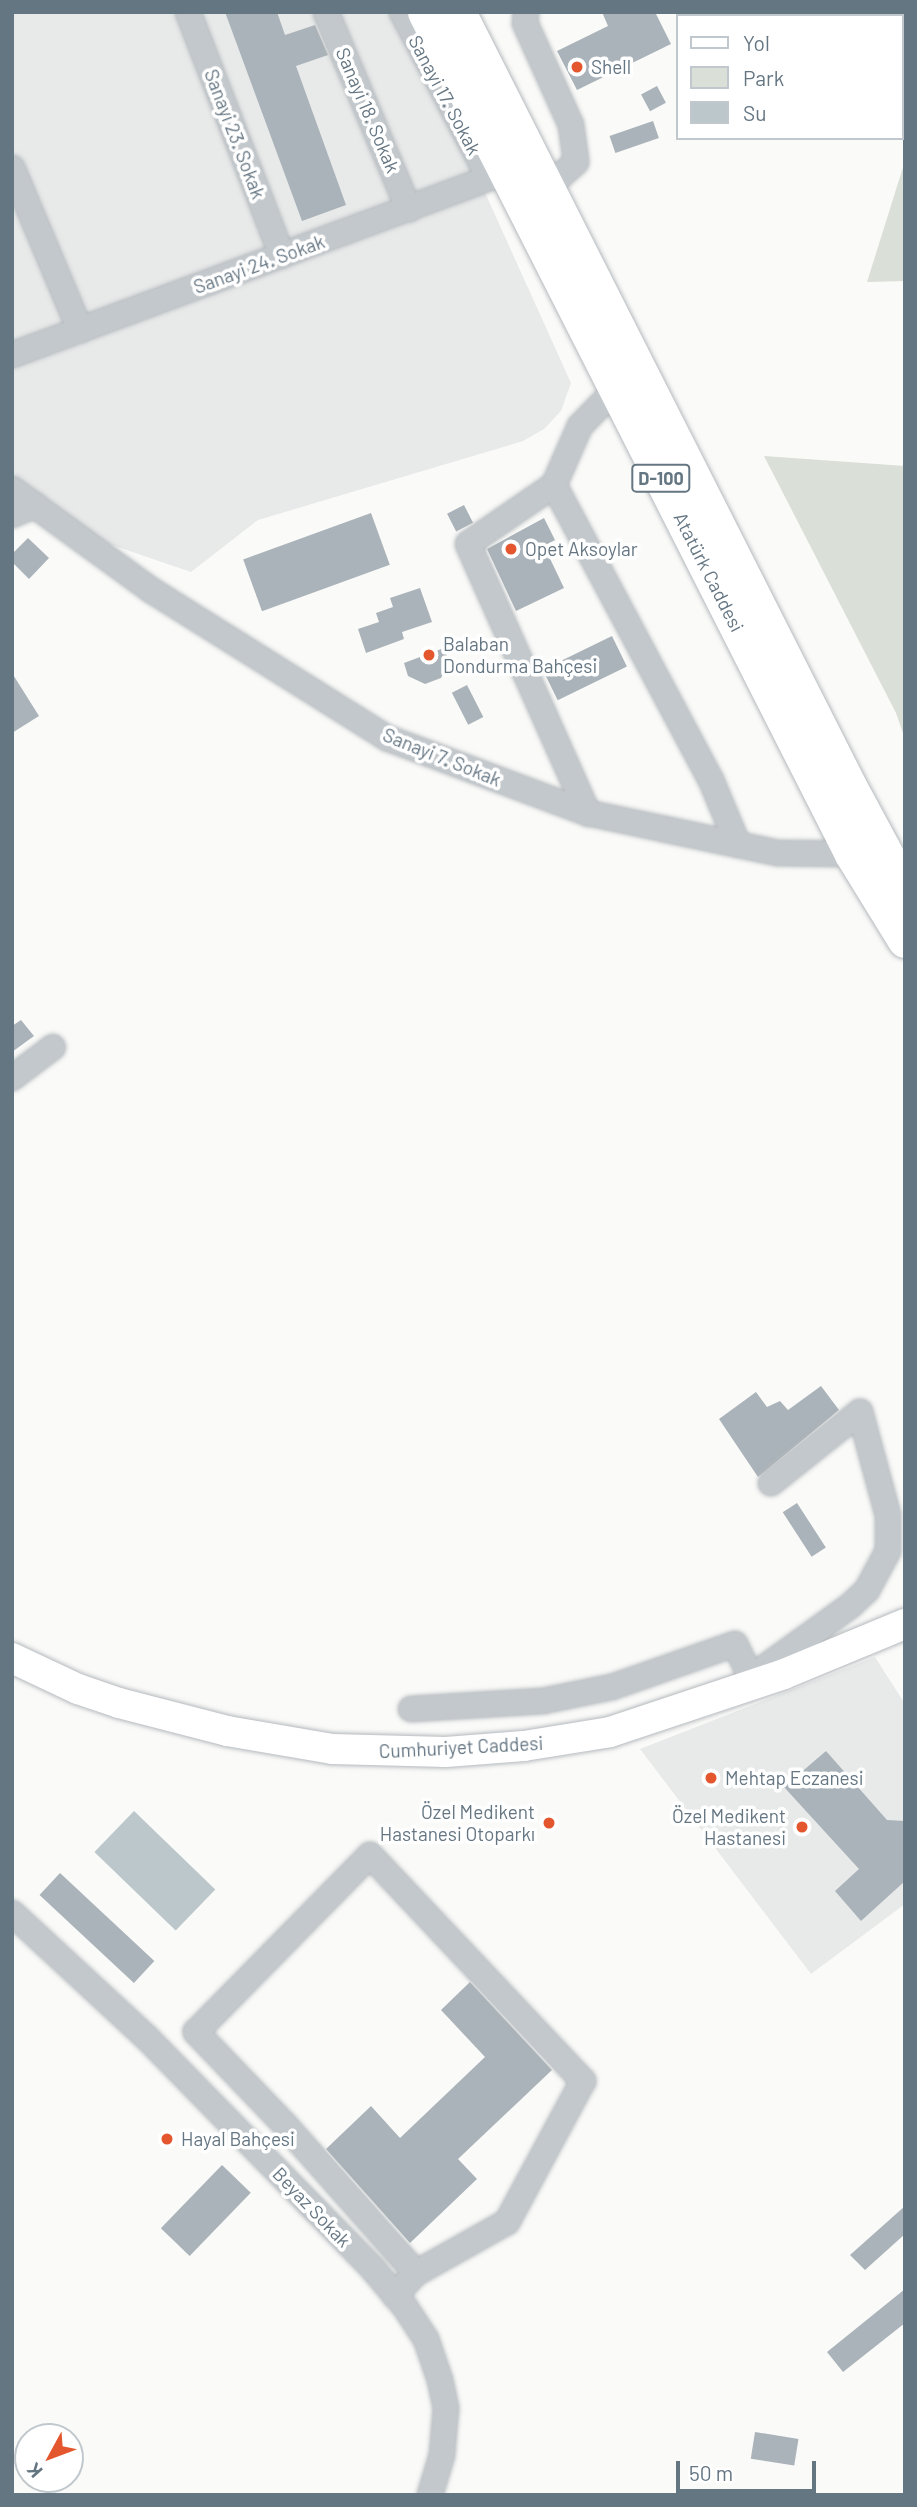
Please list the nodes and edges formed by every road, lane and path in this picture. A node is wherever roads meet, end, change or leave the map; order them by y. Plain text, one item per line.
1 (188, 12) edge
2 (326, 12) edge
3 (402, 12) edge
4 (425, 12) edge
5 (458, 12) edge
6 (526, 12) edge
7 (12, 168) edge
8 (498, 175) junction
9 (546, 189) junction
10 (409, 209) junction
11 (282, 256) junction
12 (80, 330) junction
13 (12, 355) edge
14 (617, 388) junction
15 (554, 485) junction
16 (12, 489) edge
17 (23, 510) edge
18 (587, 813) junction
19 (737, 845) junction
20 (879, 848) edge
21 (905, 890) edge
22 (905, 940) edge
23 (53, 1047) dead end
24 (12, 1078) edge
25 (771, 1483) dead end
26 (905, 1625) edge
27 (12, 1658) edge
28 (754, 1684) junction
29 (411, 1709) dead end
30 (12, 1913) edge
31 (416, 2273) junction
32 (395, 2295) junction
33 (430, 2495) edge

1 - 11 street, Sanayi 23. Sokak
2 - 10 street, Sanayi 18. Sokak
3 - 8 street, Sanayi 17. Sokak
4 - 8 highway, Atatürk Caddesi / D-100
5 - 9 highway, Atatürk Caddesi / D-100
6 - 9 street
7 - 12 street
8 - 10 street, Sanayi 24. Sokak
8 - 14 highway, Atatürk Caddesi / D-100
9 - 20 highway, Atatürk Caddesi / D-100
10 - 11 street, Sanayi 24. Sokak
11 - 12 street, Sanayi 24. Sokak
12 - 13 street, Sanayi 24. Sokak
14 - 15 street
14 - 20 highway, Atatürk Caddesi / D-100
15 - 18 street
15 - 19 street
16 - 17 street, Sanayi 7. Sokak
17 - 18 street, Sanayi 7. Sokak
18 - 19 street, Sanayi 7. Sokak
19 - 20 street, Sanayi 7. Sokak
20 - 21 highway, Atatürk Caddesi / D-100
20 - 22 highway, Atatürk Caddesi / D-100
23 - 24 street
25 - 28 street
26 - 28 main road, Cumhuriyet Caddesi
27 - 28 main road, Cumhuriyet Caddesi
28 - 29 street
30 - 32 street, Beyaz Sokak
31 - 31 street
31 - 32 street
32 - 33 street, Beyaz Sokak

